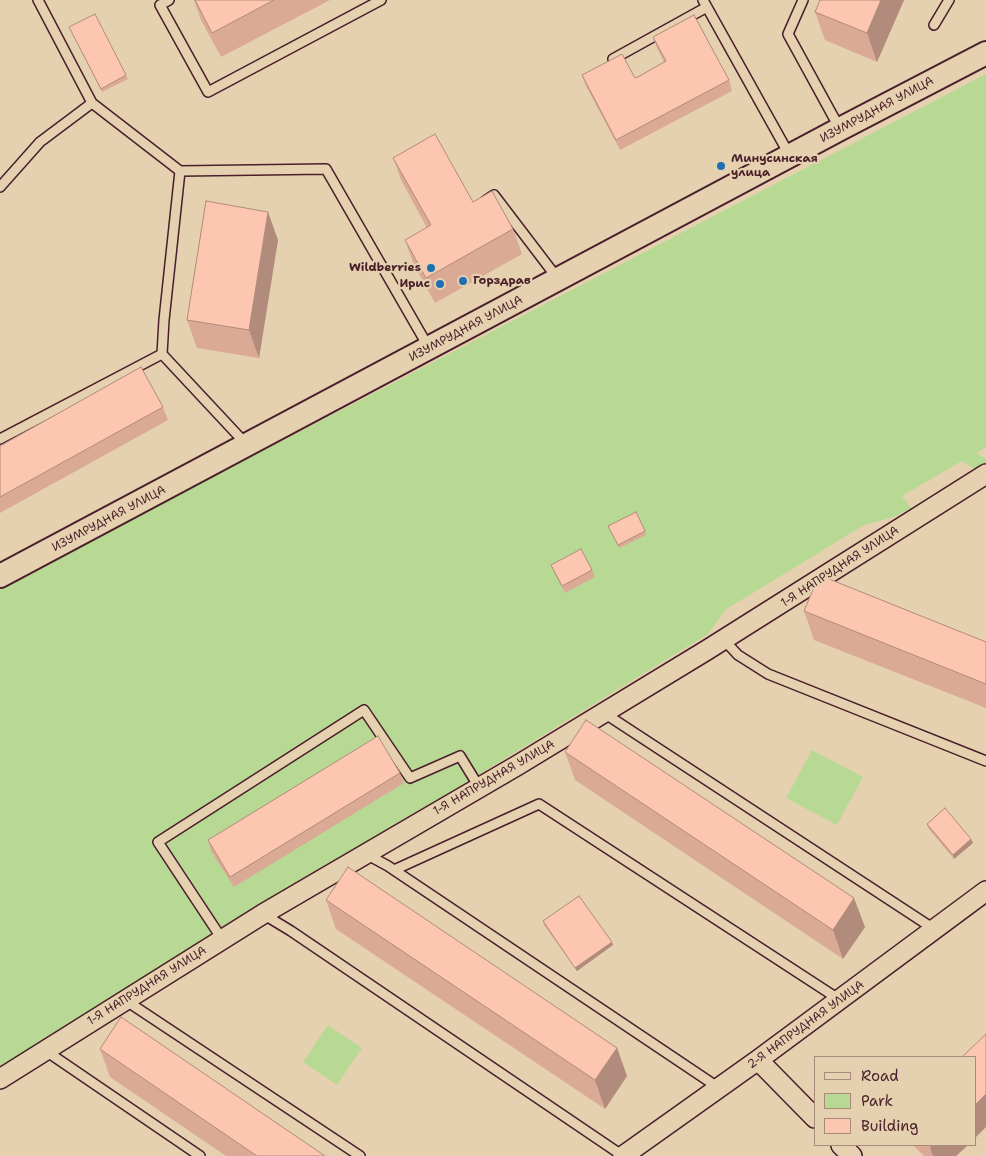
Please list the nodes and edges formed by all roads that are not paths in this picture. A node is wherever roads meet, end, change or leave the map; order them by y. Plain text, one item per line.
1 (38, 0) edge
2 (169, 0) edge
3 (381, 0) edge
4 (803, 0) edge
5 (950, 0) edge
6 (705, 3) edge
7 (934, 26) dead end
8 (986, 53) edge
9 (606, 63) edge
10 (92, 103) junction
11 (840, 129) junction
12 (790, 156) junction
13 (180, 171) junction
14 (0, 187) edge
15 (478, 204) edge
16 (558, 280) junction
17 (429, 349) junction
18 (162, 354) junction
19 (0, 439) edge
20 (248, 446) junction
21 (986, 474) edge
22 (0, 576) edge
23 (724, 640) junction
24 (604, 713) junction
25 (986, 761) edge
26 (479, 787) junction
27 (366, 854) junction
28 (394, 870) junction
29 (986, 891) edge
30 (263, 914) junction
31 (934, 930) junction
32 (222, 939) junction
33 (125, 1000) junction
34 (840, 1000) junction
35 (46, 1051) junction
36 (758, 1060) junction
37 (0, 1079) edge
38 (719, 1088) junction
39 (814, 1117) edge
40 (842, 1146) edge
41 (200, 1156) edge
42 (360, 1156) edge
43 (623, 1156) edge
44 (852, 1156) edge

1 - 10 lane
2 - 3 lane
4 - 11 lane
5 - 7 lane
6 - 9 lane
6 - 12 lane
8 - 11 street, ИЗУМРУДНАЯ УЛИЦА
10 - 13 lane
10 - 14 lane
11 - 12 street, ИЗУМРУДНАЯ УЛИЦА
12 - 16 street, ИЗУМРУДНАЯ УЛИЦА
13 - 17 lane
13 - 18 lane
15 - 16 lane
16 - 17 street, ИЗУМРУДНАЯ УЛИЦА
17 - 20 street, ИЗУМРУДНАЯ УЛИЦА
18 - 19 lane
18 - 20 lane
20 - 22 street, ИЗУМРУДНАЯ УЛИЦА
21 - 23 street, 1-Я НАПРУДНАЯ УЛИЦА
23 - 24 street, 1-Я НАПРУДНАЯ УЛИЦА
23 - 25 lane
24 - 26 street, 1-Я НАПРУДНАЯ УЛИЦА
24 - 31 lane
26 - 27 street, 1-Я НАПРУДНАЯ УЛИЦА
26 - 32 lane
27 - 28 lane
27 - 30 street, 1-Я НАПРУДНАЯ УЛИЦА
28 - 34 lane
28 - 38 lane
29 - 31 street, 2-Я НАПРУДНАЯ УЛИЦА
30 - 32 street, 1-Я НАПРУДНАЯ УЛИЦА
30 - 43 lane
31 - 34 street, 2-Я НАПРУДНАЯ УЛИЦА
32 - 33 street, 1-Я НАПРУДНАЯ УЛИЦА
33 - 35 street, 1-Я НАПРУДНАЯ УЛИЦА
33 - 42 lane
34 - 36 street, 2-Я НАПРУДНАЯ УЛИЦА
35 - 37 street, 1-Я НАПРУДНАЯ УЛИЦА
35 - 41 lane
36 - 38 street, 2-Я НАПРУДНАЯ УЛИЦА
36 - 39 street
38 - 43 street, 2-Я НАПРУДНАЯ УЛИЦА
40 - 44 street

